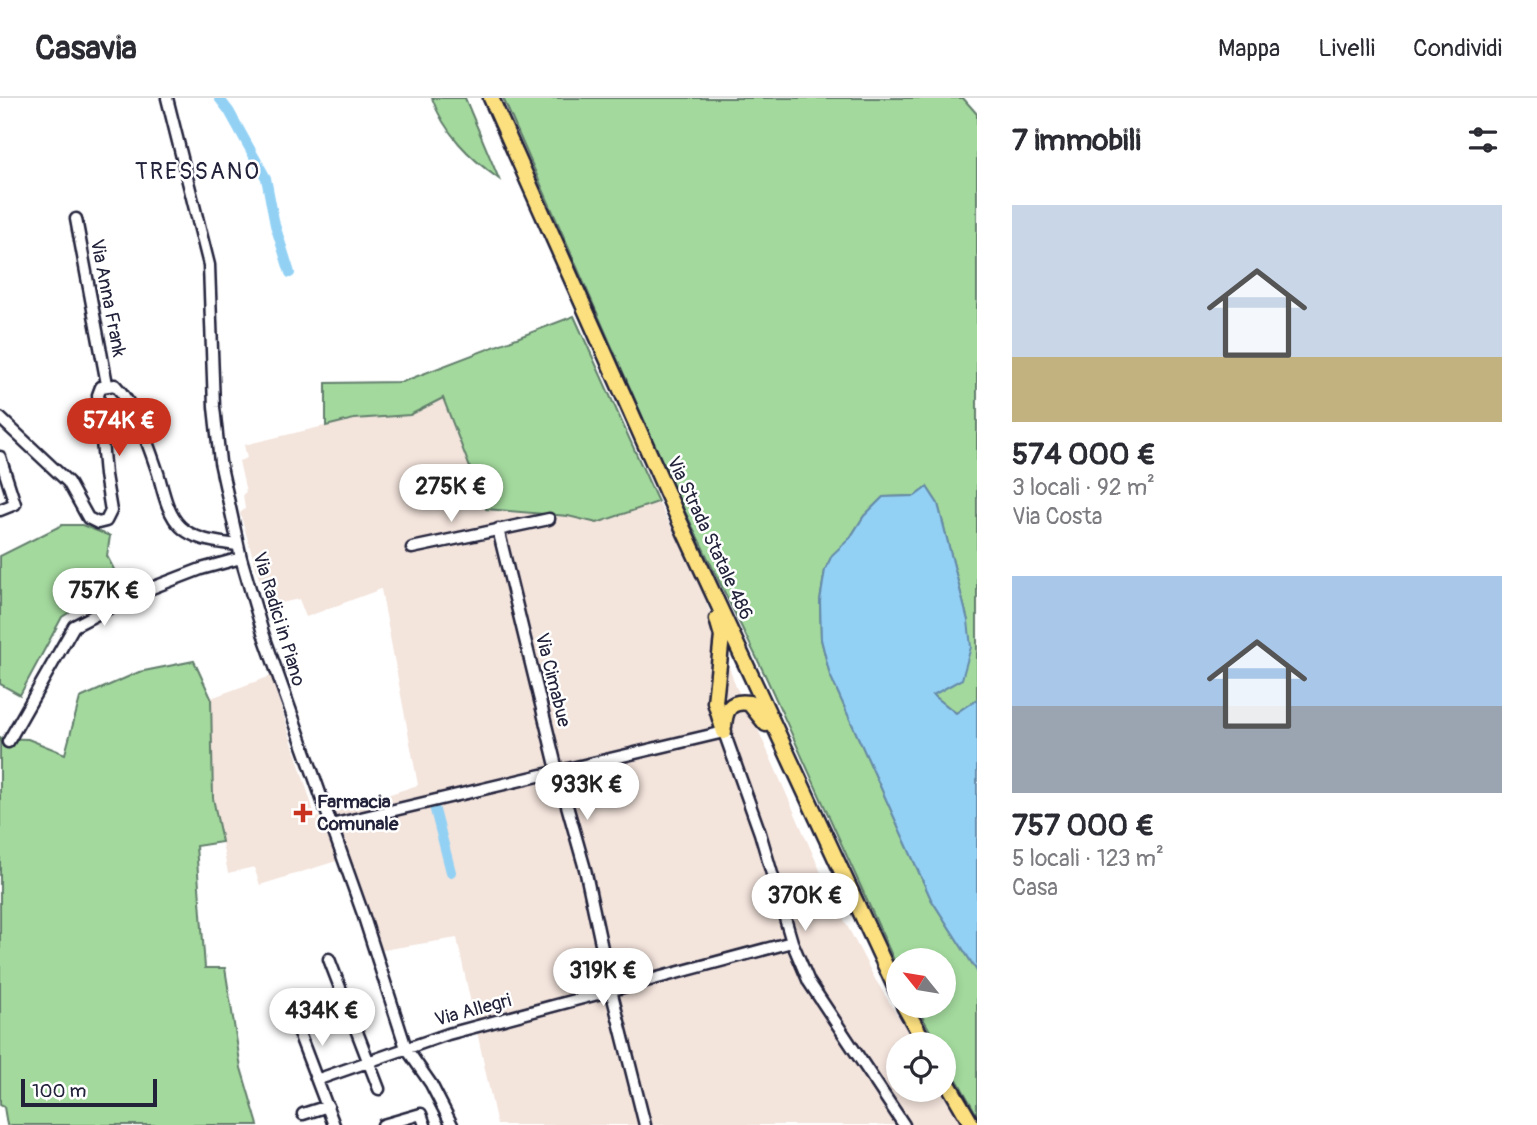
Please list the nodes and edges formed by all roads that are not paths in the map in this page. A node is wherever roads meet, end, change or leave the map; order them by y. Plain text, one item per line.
1 (167, 98) edge
2 (491, 98) edge
3 (76, 219) dead end
4 (107, 384) junction
5 (0, 418) edge
6 (0, 457) edge
7 (0, 510) edge
8 (549, 519) dead end
9 (498, 528) junction
10 (237, 545) junction
11 (411, 548) dead end
12 (241, 558) junction
13 (699, 565) junction
14 (724, 732) junction
15 (8, 742) dead end
16 (558, 774) junction
17 (801, 784) junction
18 (331, 825) junction
19 (792, 942) junction
20 (330, 959) dead end
21 (886, 967) edge
22 (611, 990) junction
23 (297, 1028) dead end
24 (406, 1048) junction
25 (369, 1061) junction
26 (319, 1079) junction
27 (379, 1089) dead end
28 (956, 1097) edge
29 (328, 1106) junction
30 (303, 1114) dead end
31 (334, 1125) edge
32 (383, 1125) edge
33 (425, 1125) edge
34 (452, 1125) edge
35 (645, 1125) edge
36 (904, 1125) edge
37 (972, 1125) edge

1 - 10 street, Via Radici in Piano
2 - 13 main road, Via Strada Statale 486
3 - 4 street, Via Anna Frank
4 - 5 street
4 - 10 street
6 - 7 street
8 - 9 street
9 - 11 street
9 - 16 street, Via Cimabue
10 - 12 street, Via Radici in Piano
12 - 15 street
12 - 18 street, Via Radici in Piano
13 - 14 main road
13 - 17 main road, Via Strada Statale 486
14 - 16 street
14 - 17 main road
14 - 19 street
16 - 18 street
16 - 22 street, Via Cimabue
17 - 21 main road, Via Strada Statale 486
18 - 24 street, Via Radici in Piano
19 - 22 street, Via Allegri
19 - 36 street
20 - 25 street
22 - 24 street, Via Allegri
22 - 35 street, Via Cimabue
23 - 26 street
24 - 25 street, Via Allegri
24 - 34 street, Via Radici in Piano
25 - 26 street, Via Allegri
25 - 27 street
26 - 29 street
28 - 37 main road
29 - 30 street
29 - 31 street
32 - 33 street

